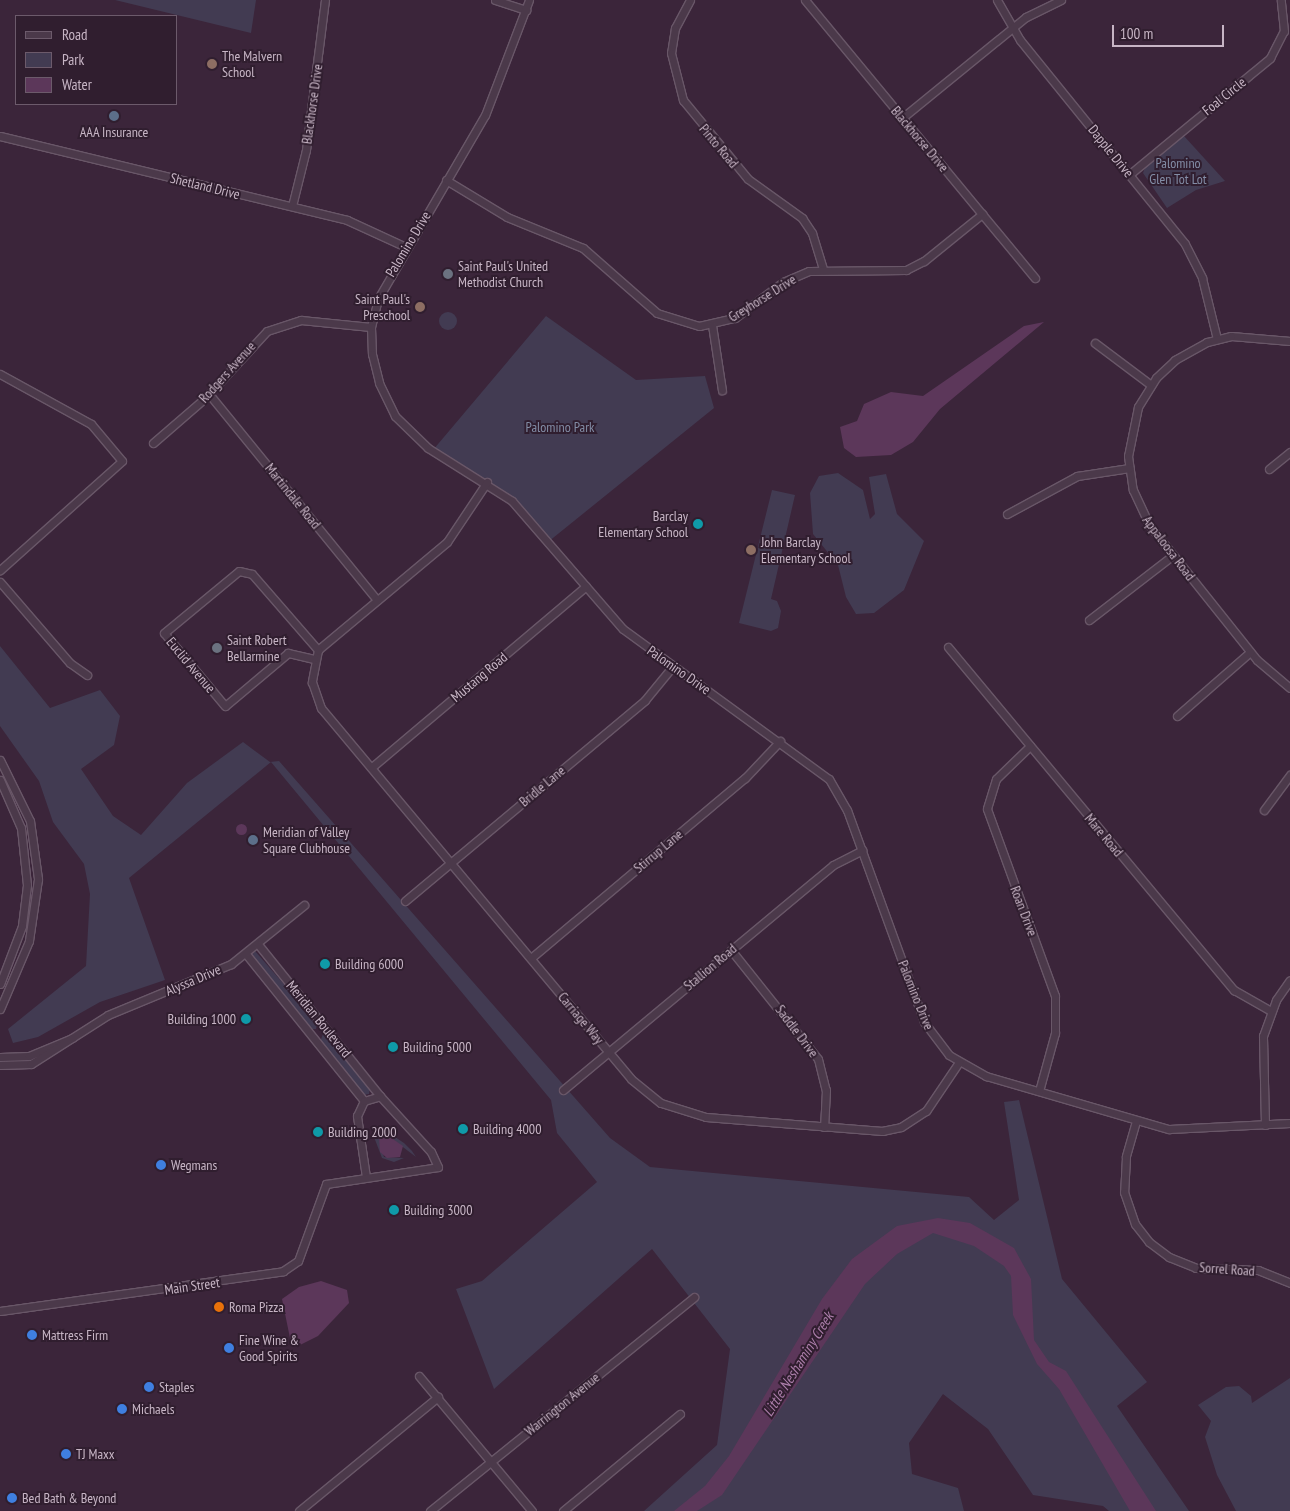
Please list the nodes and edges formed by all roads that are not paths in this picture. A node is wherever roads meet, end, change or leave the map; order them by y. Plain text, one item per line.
1 (325, 0) edge
2 (495, 0) edge
3 (529, 0) edge
4 (690, 0) edge
5 (805, 0) edge
6 (996, 0) edge
7 (1062, 0) edge
8 (1282, 0) edge
9 (526, 10) junction
10 (1012, 28) junction
11 (902, 118) junction
12 (0, 136) edge
13 (1130, 174) junction
14 (446, 180) junction
15 (292, 206) junction
16 (982, 214) junction
17 (406, 247) junction
18 (823, 268) junction
19 (1035, 278) dead end
20 (712, 325) junction
21 (371, 327) junction
22 (1217, 339) junction
23 (1290, 341) edge
24 (1095, 343) dead end
25 (0, 374) edge
26 (1151, 385) junction
27 (722, 390) dead end
28 (209, 394) junction
29 (153, 443) dead end
30 (1290, 452) edge
31 (1129, 468) junction
32 (1269, 469) dead end
33 (488, 482) junction
34 (1007, 514) dead end
35 (1173, 555) junction
36 (0, 570) edge
37 (0, 582) edge
38 (586, 586) junction
39 (377, 600) junction
40 (1089, 620) dead end
41 (948, 647) dead end
42 (318, 650) junction
43 (1250, 652) junction
44 (313, 663) junction
45 (673, 666) junction
46 (87, 675) dead end
47 (1290, 688) edge
48 (1177, 716) dead end
49 (780, 741) junction
50 (1030, 746) junction
51 (0, 760) edge
52 (372, 767) junction
53 (1290, 775) edge
54 (0, 780) edge
55 (1264, 810) dead end
56 (862, 850) junction
57 (451, 862) junction
58 (405, 901) dead end
59 (304, 905) dead end
60 (258, 944) junction
61 (731, 950) junction
62 (246, 954) junction
63 (531, 958) junction
64 (1290, 980) edge
65 (0, 984) edge
66 (0, 1009) edge
67 (1271, 1011) junction
68 (72, 1038) junction
69 (609, 1051) junction
70 (0, 1057) edge
71 (959, 1062) junction
72 (0, 1065) edge
73 (563, 1090) dead end
74 (1039, 1092) junction
75 (380, 1096) junction
76 (364, 1101) junction
77 (1136, 1120) junction
78 (1290, 1123) edge
79 (1265, 1125) junction
80 (824, 1127) junction
81 (366, 1178) junction
82 (326, 1184) joint
83 (1290, 1283) edge
84 (694, 1297) dead end
85 (0, 1311) edge
86 (418, 1376) dead end
87 (438, 1397) junction
88 (680, 1414) dead end
89 (491, 1462) junction
90 (299, 1511) edge
91 (430, 1511) edge
92 (532, 1511) edge
93 (563, 1511) edge

1 - 15 street, Blackhorse Drive
2 - 9 street
3 - 9 street, Palomino Drive
4 - 18 street, Pinto Road
5 - 11 street, Blackhorse Drive
6 - 10 street, Dapple Drive
7 - 10 street
8 - 13 street, Foal Circle
9 - 14 street, Palomino Drive
10 - 11 street
10 - 13 street, Dapple Drive
11 - 16 street, Blackhorse Drive
12 - 15 street, Shetland Drive
13 - 22 street, Dapple Drive
14 - 17 street, Palomino Drive
14 - 20 street, Greyhorse Drive
15 - 17 street, Shetland Drive
16 - 18 street, Greyhorse Drive
16 - 19 street, Blackhorse Drive
17 - 21 street, Palomino Drive
18 - 20 street, Greyhorse Drive
20 - 27 street
21 - 28 street, Rodgers Avenue
21 - 33 street, Palomino Drive
22 - 23 street, Appaloosa Road
22 - 26 street, Appaloosa Road
24 - 26 street
25 - 36 street
26 - 31 street, Appaloosa Road
28 - 29 street, Rodgers Avenue
28 - 39 street, Martindale Road
30 - 32 street
31 - 34 street
31 - 35 street, Appaloosa Road
33 - 38 street, Palomino Drive
33 - 39 street
35 - 40 street
35 - 43 street, Appaloosa Road
37 - 46 street
38 - 45 street, Palomino Drive
38 - 52 street, Mustang Road
39 - 42 street
41 - 50 street, Mare Road
42 - 44 street
42 - 44 street, Euclid Avenue
43 - 47 street, Appaloosa Road
43 - 48 street
44 - 52 street, Carriage Way
45 - 49 street, Palomino Drive
45 - 57 street, Bridle Lane
49 - 56 street, Palomino Drive
49 - 63 street, Stirrup Lane
50 - 67 street, Mare Road
50 - 74 street, Roan Drive
51 - 66 street
52 - 57 street, Carriage Way
53 - 55 street
54 - 65 street
56 - 61 street, Stallion Road
56 - 71 street, Palomino Drive
57 - 58 street, Bridle Lane
57 - 63 street, Carriage Way
59 - 60 street, Alyssa Drive
60 - 62 street, Alyssa Drive
60 - 75 street, Meridian Boulevard
61 - 69 street, Stallion Road
61 - 80 street, Saddle Drive
62 - 68 street, Alyssa Drive
62 - 76 street, Meridian Boulevard
63 - 69 street, Carriage Way
64 - 67 street
67 - 79 street
68 - 70 street, Alyssa Drive
68 - 72 street, Alyssa Drive
69 - 73 street, Stallion Road
69 - 80 street, Carriage Way
71 - 74 street, Palomino Drive
71 - 80 street, Carriage Way
74 - 77 street, Palomino Drive
75 - 76 street
75 - 81 street, Meridian Boulevard
76 - 81 street
77 - 79 street, Palomino Drive
77 - 83 street, Sorrel Road
78 - 79 street, Palomino Drive
81 - 82 street, Meridian Boulevard
82 - 85 street, Main Street
84 - 89 street, Warrington Avenue
86 - 87 street
87 - 89 street
87 - 90 street
88 - 93 street
89 - 91 street, Warrington Avenue
89 - 92 street

